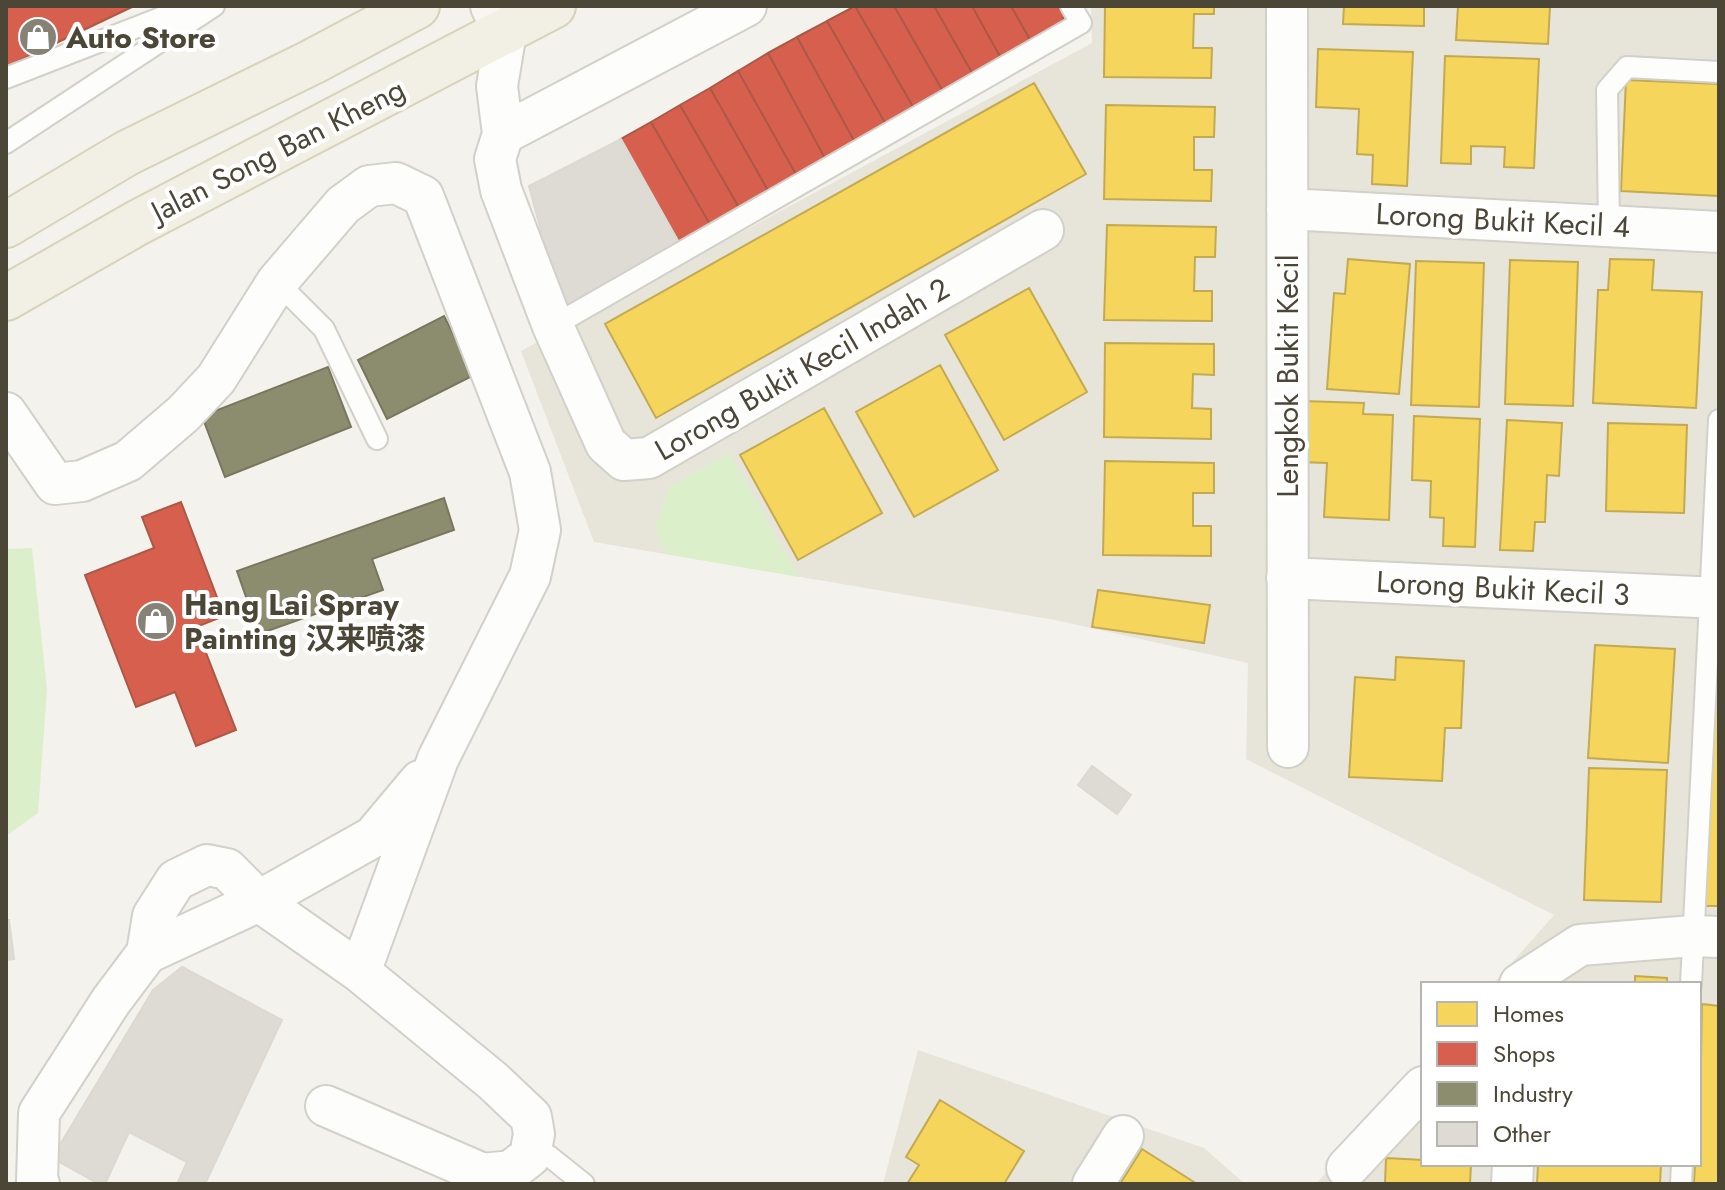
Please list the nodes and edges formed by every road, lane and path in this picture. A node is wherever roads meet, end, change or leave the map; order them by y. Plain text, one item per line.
1 (191, 6) edge
2 (214, 6) edge
3 (350, 6) edge
4 (417, 6) edge
5 (746, 6) edge
6 (1071, 6) edge
7 (1287, 6) edge
8 (546, 8) edge
9 (500, 19) edge
10 (312, 62) junction
11 (1719, 72) edge
12 (6, 78) edge
13 (503, 134) junction
14 (6, 143) edge
15 (1287, 209) junction
16 (6, 225) edge
17 (1609, 225) junction
18 (1043, 230) dead end
19 (1719, 232) edge
20 (277, 282) junction
21 (6, 298) edge
22 (553, 326) junction
23 (6, 413) edge
24 (1719, 420) edge
25 (377, 439) dead end
26 (1287, 578) junction
27 (1714, 598) edge
28 (1288, 747) dead end
29 (438, 759) junction
30 (259, 901) junction
31 (1706, 936) edge
32 (147, 953) junction
33 (360, 972) junction
34 (1523, 982) edge
35 (1692, 982) edge
36 (1421, 1089) edge
37 (326, 1106) dead end
38 (1123, 1136) dead end
39 (530, 1156) junction
40 (1346, 1176) edge
41 (37, 1183) edge
42 (584, 1184) edge
43 (1093, 1184) edge

1 - 12 lane
2 - 14 lane
3 - 10 main road
4 - 10 main road, Jalan Song Ban Kheng
5 - 13 street
6 - 22 lane
7 - 15 street, Lengkok Bukit Kecil
8 - 9 main road, Jalan Song Ban Kheng
9 - 13 street, Lorong Bukit Kecil Indah 2
9 - 21 main road, Jalan Song Ban Kheng
10 - 16 main road, Jalan Song Ban Kheng
11 - 17 lane
13 - 22 street, Lorong Bukit Kecil Indah 2
15 - 17 street, Lorong Bukit Kecil 4
15 - 26 street, Lengkok Bukit Kecil
17 - 19 street, Lorong Bukit Kecil 4
18 - 22 street, Lorong Bukit Kecil Indah 2
20 - 23 street
20 - 25 lane
20 - 29 street
24 - 27 lane
26 - 27 street, Lorong Bukit Kecil 3
26 - 28 street, Lengkok Bukit Kecil
27 - 31 lane
29 - 30 street
29 - 33 street
30 - 32 street
30 - 32 street
30 - 33 street
31 - 34 street
31 - 35 lane
32 - 41 street
33 - 39 street
36 - 40 street
37 - 39 street
38 - 43 street
39 - 42 lane

